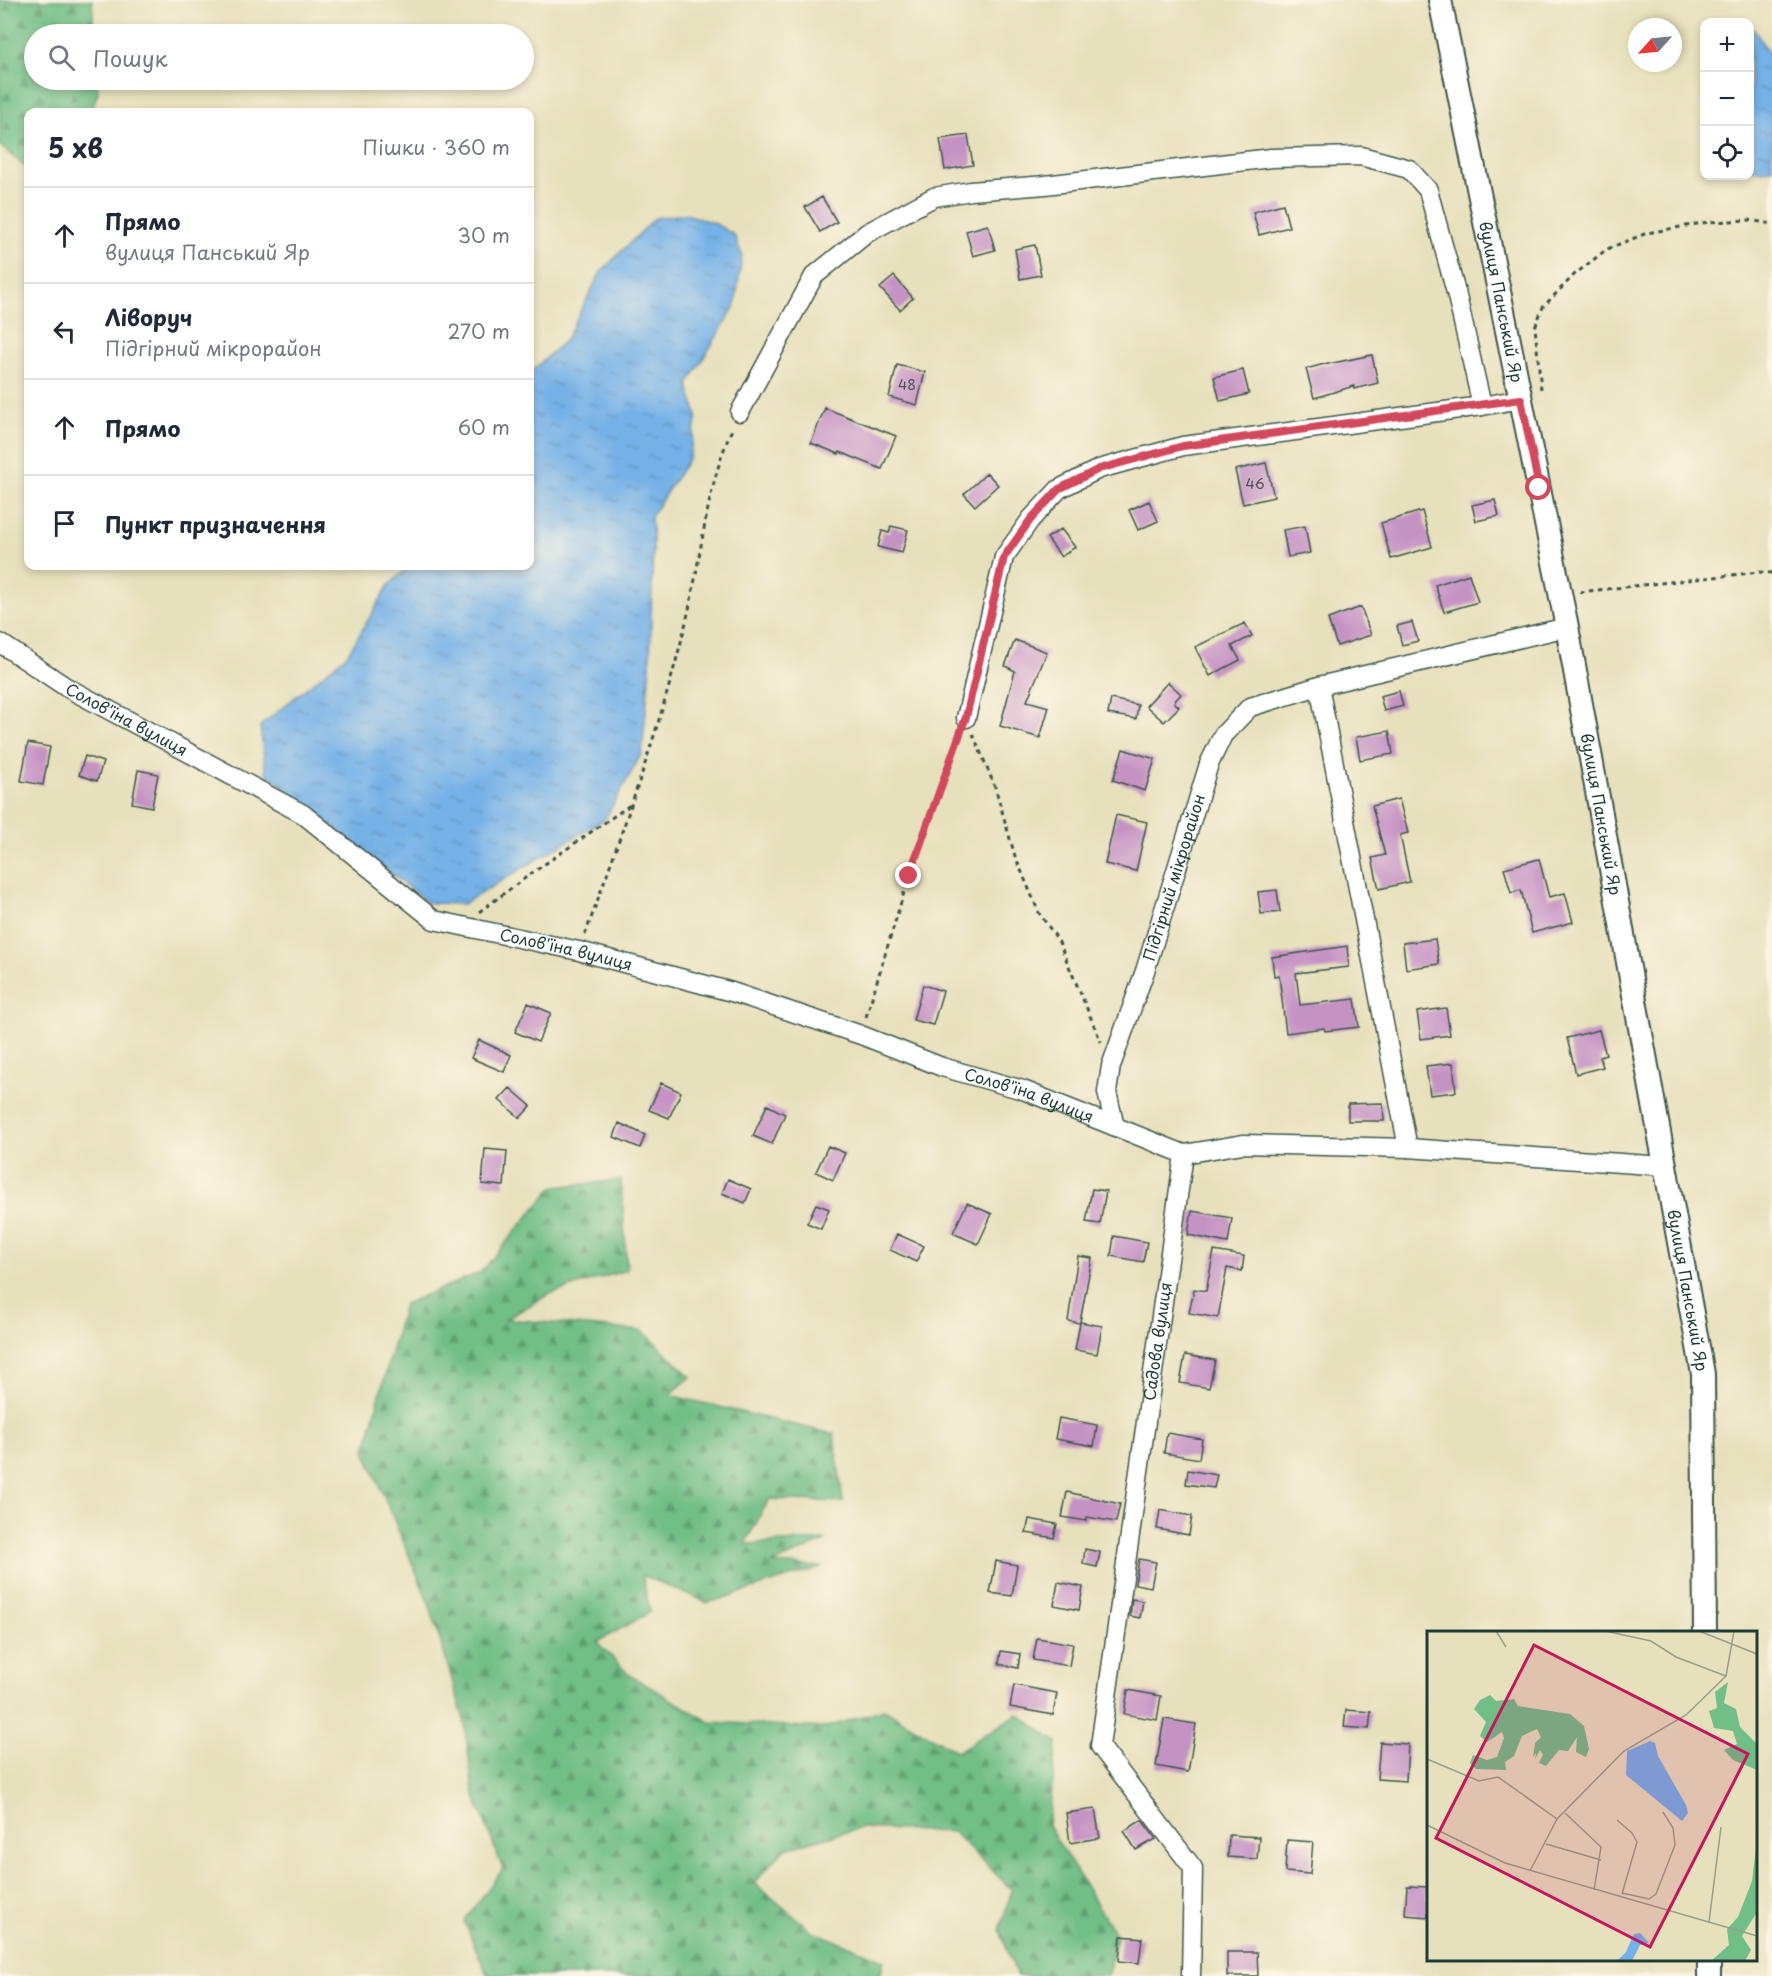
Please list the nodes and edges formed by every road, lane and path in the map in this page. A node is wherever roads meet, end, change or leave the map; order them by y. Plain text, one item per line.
1 (1440, 0) edge
2 (1772, 224) edge
3 (1531, 397) junction
4 (1482, 406) junction
5 (740, 412) joint
6 (1772, 573) edge
7 (1560, 594) junction
8 (1567, 627) junction
9 (0, 643) edge
10 (1319, 686) junction
11 (966, 717) junction
12 (632, 804) junction
13 (461, 926) junction
14 (579, 951) junction
15 (861, 1035) junction
16 (1111, 1066) junction
17 (1115, 1127) junction
18 (1408, 1148) junction
19 (1184, 1154) junction
20 (1664, 1166) junction
21 (1705, 1631) edge
22 (1708, 1961) edge
23 (1191, 1976) edge
24 (1709, 1976) edge

1 - 3 street, вулиця Панський Яр
2 - 3 path
3 - 4 street
3 - 7 street, вулиця Панський Яр
4 - 5 street
4 - 11 street
5 - 12 path
6 - 7 path
7 - 8 street, вулиця Панський Яр
8 - 10 street, Підгірний мікрорайон
8 - 20 street, вулиця Панський Яр
9 - 13 street, Солов'їна вулиця
10 - 16 street, Підгірний мікрорайон
10 - 18 street
11 - 15 path
11 - 16 path
12 - 13 path
12 - 14 path
13 - 14 street, Солов'їна вулиця
14 - 15 street, Солов'їна вулиця
15 - 17 street, Солов'їна вулиця
16 - 17 street, Підгірний мікрорайон
17 - 19 street, Солов'їна вулиця
18 - 19 street
18 - 20 street
19 - 23 street, Садова вулиця
20 - 21 street, вулиця Панський Яр
22 - 24 street

